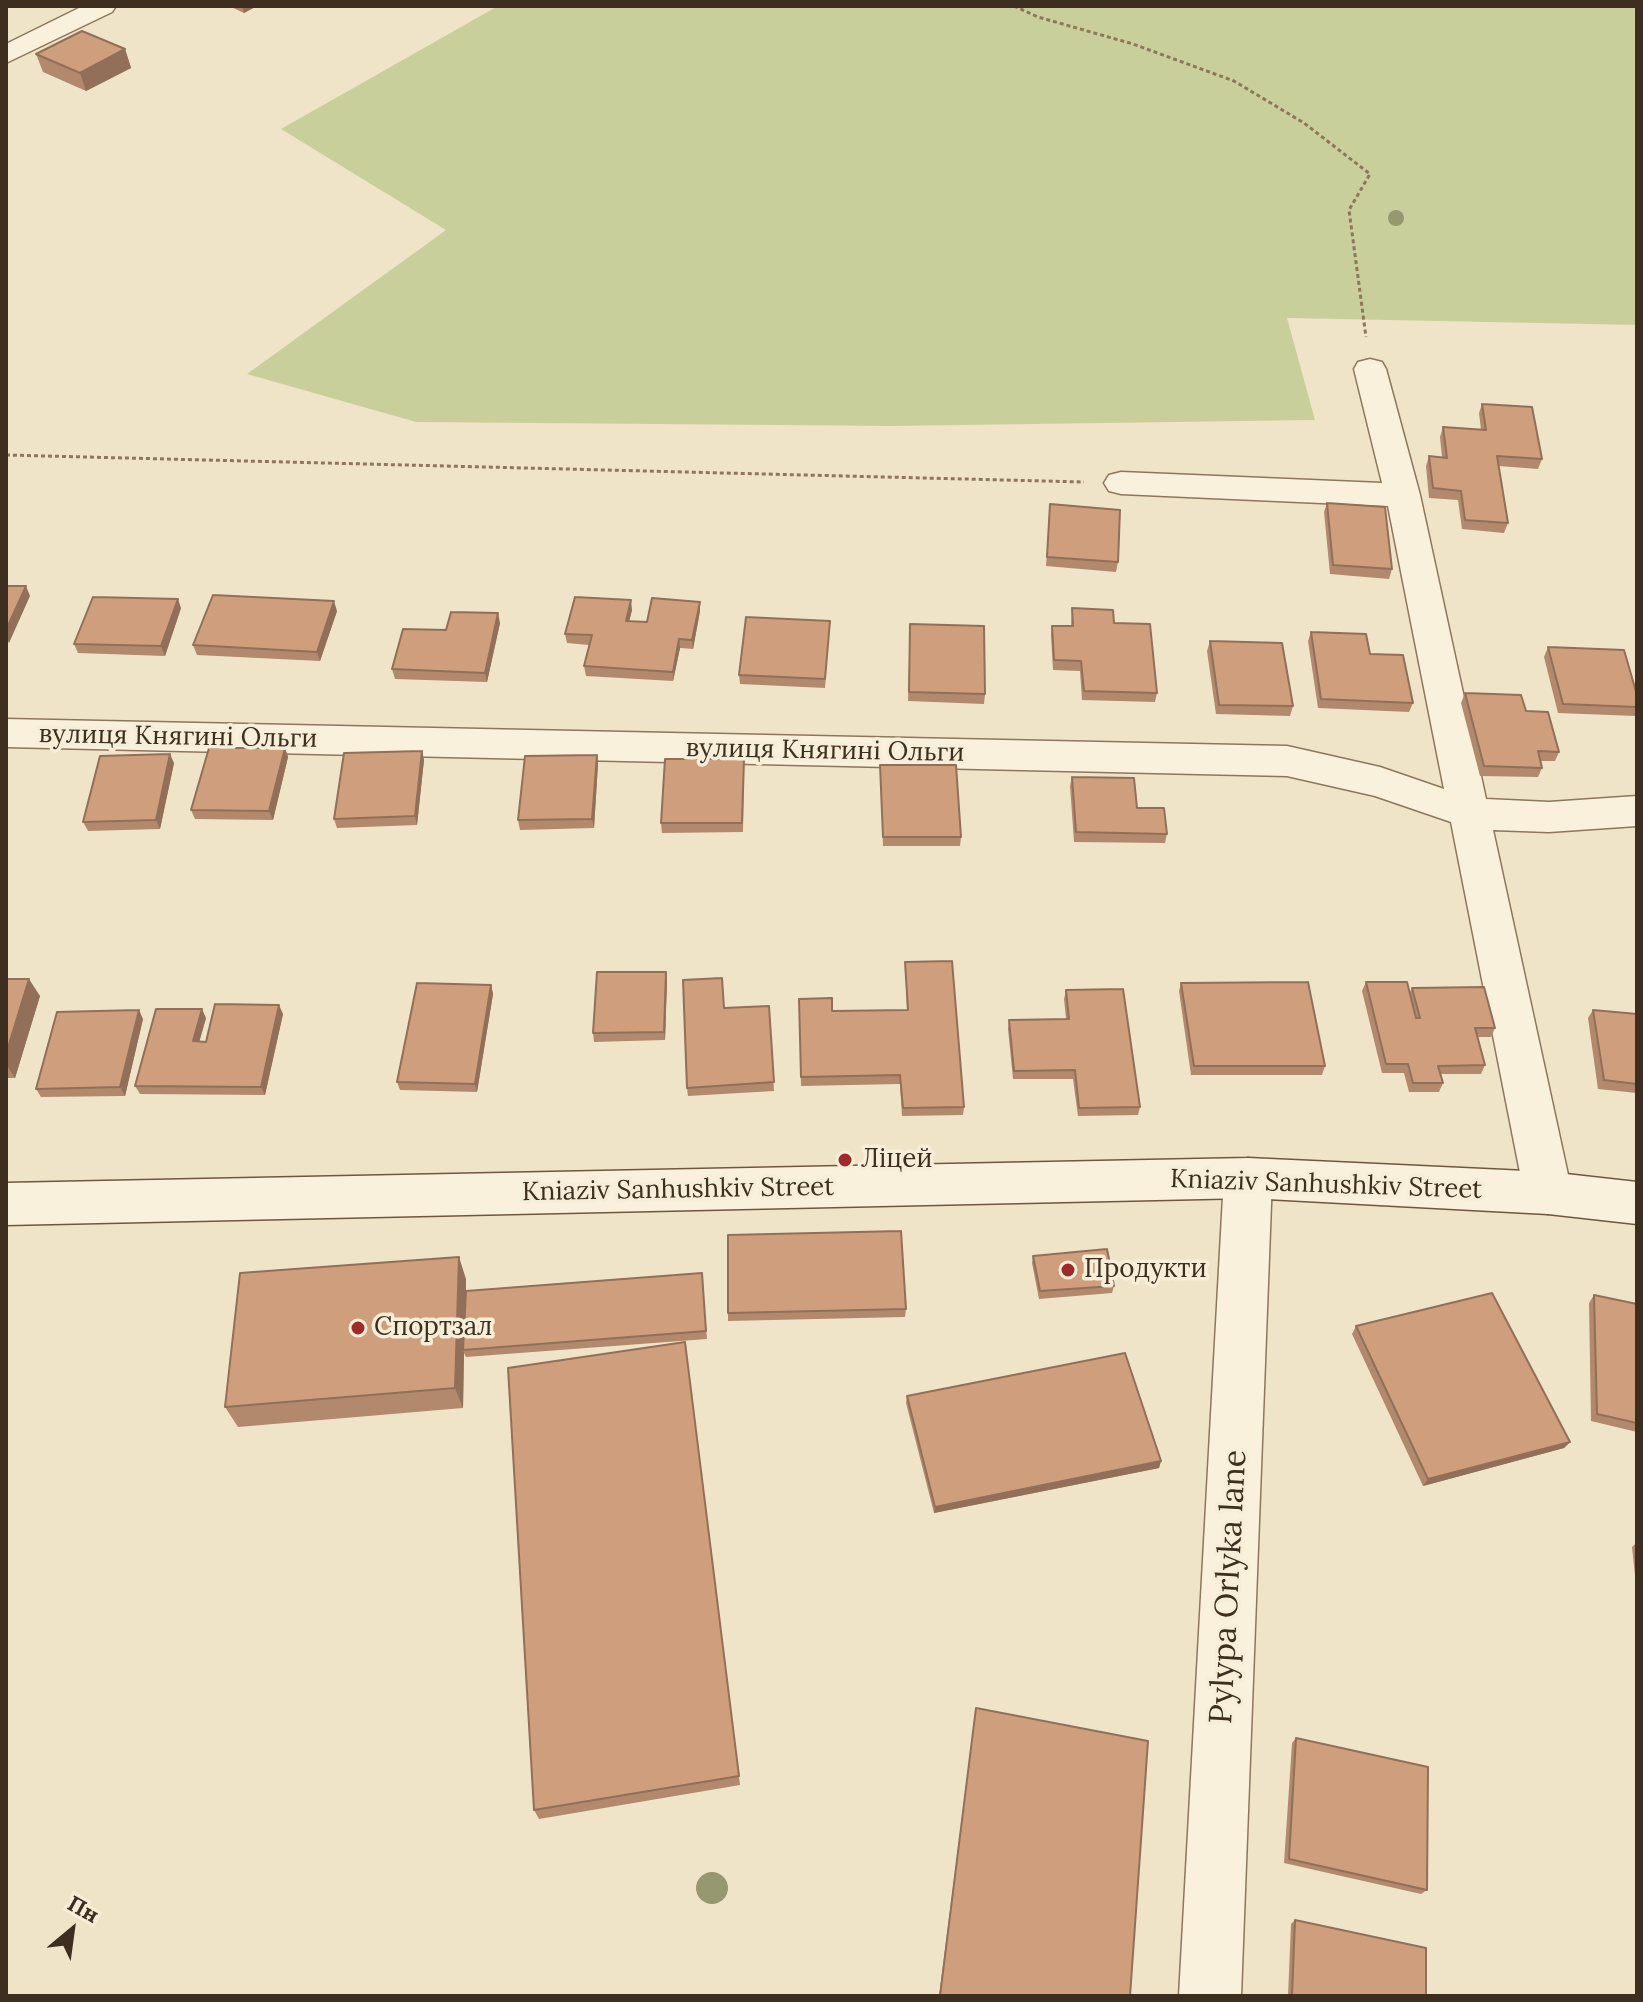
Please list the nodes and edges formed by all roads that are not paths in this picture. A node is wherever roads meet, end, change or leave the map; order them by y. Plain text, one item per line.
1 (103, 6) edge
2 (6, 55) edge
3 (1370, 369) road end
4 (1121, 483) road end
5 (1403, 495) junction
6 (6, 733) edge
7 (1637, 811) edge
8 (1472, 814) junction
9 (1248, 1178) junction
10 (1548, 1193) junction
11 (1637, 1203) edge
12 (6, 1204) edge
13 (1210, 1996) edge

1 - 2 street
3 - 5 street
4 - 5 street
5 - 8 street
6 - 8 street, вулиця Княгині Ольги
7 - 8 street, вулиця Княгині Ольги
8 - 10 street
9 - 10 street, Kniaziv Sanhushkiv Street
9 - 12 street, Kniaziv Sanhushkiv Street
9 - 13 street, Pylypa Orlyka lane
10 - 11 street, Kniaziv Sanhushkiv Street

